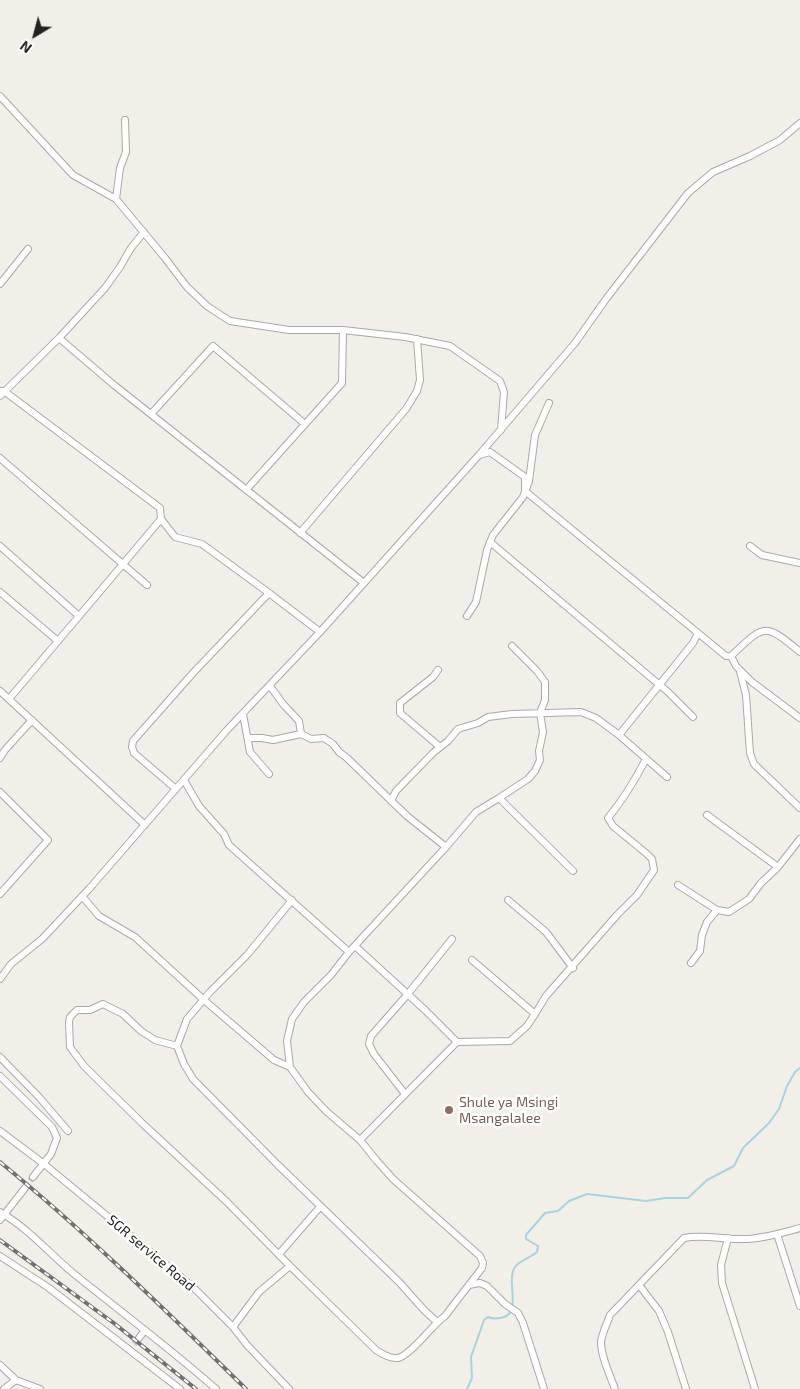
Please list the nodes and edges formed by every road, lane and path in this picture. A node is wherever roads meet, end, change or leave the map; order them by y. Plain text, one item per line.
1 (0, 96) edge
2 (125, 120) dead end
3 (800, 124) edge
4 (116, 199) junction
5 (144, 232) junction
6 (28, 249) dead end
7 (0, 284) edge
8 (343, 330) junction
9 (59, 338) junction
10 (417, 340) junction
11 (1, 392) edge
12 (548, 403) dead end
13 (151, 414) junction
14 (304, 424) junction
15 (501, 430) junction
16 (479, 456) junction
17 (0, 458) edge
18 (246, 490) junction
19 (525, 491) junction
20 (161, 519) junction
21 (300, 533) junction
22 (490, 542) junction
23 (0, 546) edge
24 (750, 546) dead end
25 (800, 563) edge
26 (122, 564) junction
27 (364, 584) junction
28 (147, 585) dead end
29 (0, 592) edge
30 (269, 593) junction
31 (79, 616) junction
32 (467, 616) dead end
33 (320, 632) junction
34 (698, 633) junction
35 (58, 642) junction
36 (512, 646) dead end
37 (800, 651) edge
38 (731, 656) junction
39 (438, 670) dead end
40 (740, 671) junction
41 (270, 686) junction
42 (660, 686) junction
43 (0, 691) edge
44 (9, 699) junction
45 (540, 713) junction
46 (243, 714) junction
47 (693, 717) dead end
48 (800, 718) edge
49 (32, 720) junction
50 (301, 734) junction
51 (618, 736) junction
52 (249, 738) junction
53 (440, 747) junction
54 (0, 758) edge
55 (646, 759) junction
56 (269, 774) dead end
57 (668, 777) dead end
58 (184, 780) junction
59 (176, 789) junction
60 (0, 792) edge
61 (499, 798) junction
62 (391, 801) junction
63 (800, 808) edge
64 (707, 815) dead end
65 (145, 825) junction
66 (800, 839) edge
67 (446, 847) junction
68 (778, 867) junction
69 (573, 871) dead end
70 (678, 885) dead end
71 (1, 892) edge
72 (82, 896) junction
73 (292, 900) junction
74 (508, 900) dead end
75 (717, 910) junction
76 (452, 938) dead end
77 (355, 946) junction
78 (349, 952) junction
79 (472, 960) dead end
80 (691, 963) dead end
81 (572, 968) junction
82 (0, 979) edge
83 (407, 995) junction
84 (204, 1000) junction
85 (535, 1014) junction
86 (457, 1042) junction
87 (177, 1046) junction
88 (0, 1057) edge
89 (290, 1067) junction
90 (0, 1076) edge
91 (405, 1094) junction
92 (0, 1131) edge
93 (68, 1131) dead end
94 (360, 1140) junction
95 (44, 1164) junction
96 (33, 1177) tunnel mouth
97 (25, 1188) tunnel mouth
98 (320, 1206) junction
99 (2, 1216) edge
100 (800, 1228) edge
101 (777, 1234) junction
102 (728, 1238) junction
103 (279, 1254) junction
104 (0, 1256) edge
105 (290, 1266) junction
106 (469, 1285) junction
107 (639, 1285) junction
108 (800, 1306) edge
109 (437, 1322) junction
110 (233, 1327) junction
111 (145, 1330) junction
112 (139, 1338) tunnel mouth
113 (0, 1365) edge
114 (16, 1380) junction
115 (4, 1389) edge
116 (40, 1389) edge
117 (180, 1389) edge
118 (216, 1389) edge
119 (289, 1389) edge
120 (544, 1389) edge
121 (615, 1389) edge
122 (686, 1389) edge
123 (756, 1389) edge

1 - 4 street
2 - 4 street
3 - 15 street
4 - 5 street
5 - 8 street
5 - 9 street
6 - 7 street
8 - 10 street
8 - 14 street
9 - 11 street
9 - 13 street
10 - 15 street
10 - 21 street
11 - 20 street
12 - 19 street
13 - 14 street
13 - 18 street
14 - 18 street
15 - 16 street
16 - 19 street
16 - 27 street
17 - 26 street
18 - 21 street
19 - 22 street
19 - 34 street
20 - 26 street
20 - 30 street
21 - 27 street
22 - 32 street
22 - 42 street
23 - 31 street
24 - 25 street
26 - 28 street
26 - 31 street
27 - 33 street
29 - 35 street
30 - 33 street
30 - 59 street
31 - 35 street
33 - 41 street
34 - 38 street
34 - 42 street
35 - 44 street
36 - 45 street
37 - 38 street
38 - 40 street
39 - 53 street
40 - 48 street
40 - 63 street
41 - 46 street
41 - 50 street
42 - 47 street
42 - 51 street
43 - 44 street
44 - 49 street
45 - 51 street
45 - 53 street
45 - 61 street
46 - 52 street
46 - 58 street
49 - 54 street
49 - 65 street
50 - 52 street
50 - 62 street
51 - 55 street
52 - 56 street
53 - 62 street
55 - 57 street
55 - 81 street
58 - 59 street
58 - 73 street
59 - 65 street
60 - 71 street
61 - 67 street
61 - 69 street
62 - 67 street
64 - 68 street
65 - 72 street
66 - 68 street
67 - 77 street
68 - 75 street
70 - 75 street
72 - 82 street
72 - 84 street
73 - 78 street
73 - 84 street
74 - 81 street
75 - 80 street
76 - 83 street
77 - 78 street
77 - 83 street
78 - 89 street
79 - 85 street
81 - 85 street
83 - 86 street
83 - 91 street
84 - 87 street
84 - 89 street
85 - 86 street
86 - 91 street
87 - 98 street
87 - 103 street
88 - 93 street
89 - 94 street
90 - 95 street
91 - 94 street
92 - 95 street, SGR service Road
94 - 106 street
95 - 96 street
95 - 110 street, SGR service Road
97 - 99 street
98 - 103 street
98 - 109 street
99 - 111 street
100 - 101 street
101 - 102 street
101 - 108 street
102 - 107 street
102 - 123 street
103 - 105 street
104 - 117 street
105 - 109 street
105 - 110 street
106 - 109 street
106 - 120 street
107 - 121 street
107 - 122 street
110 - 119 street, SGR service Road
111 - 112 street
111 - 118 street
113 - 114 street
114 - 115 street
114 - 116 street

